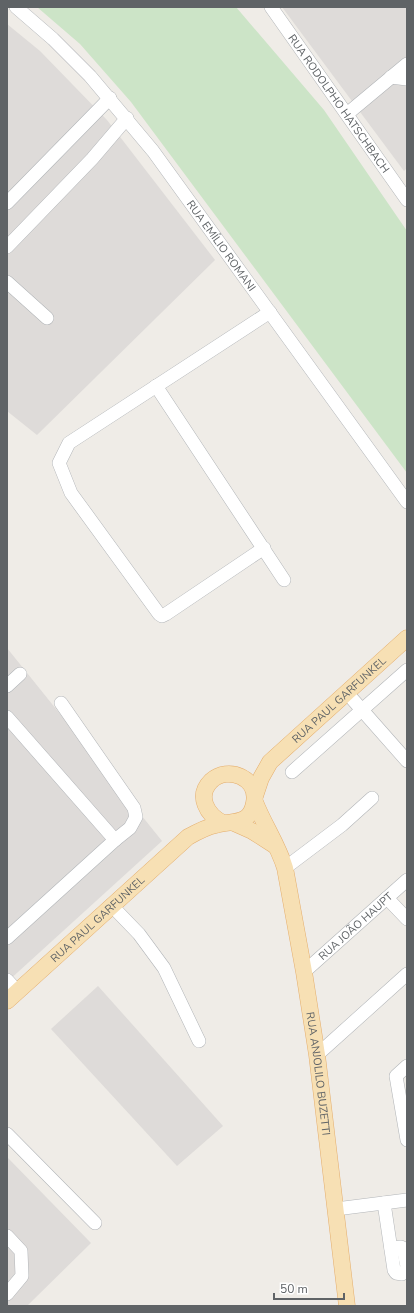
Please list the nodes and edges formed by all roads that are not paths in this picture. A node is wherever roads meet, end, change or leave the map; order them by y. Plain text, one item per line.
1 (16, 7) edge
2 (271, 7) edge
3 (407, 64) edge
4 (391, 77) junction
5 (407, 78) edge
6 (110, 98) junction
7 (347, 114) junction
8 (127, 118) junction
9 (407, 199) edge
10 (7, 203) edge
11 (7, 248) edge
12 (7, 282) edge
13 (270, 312) junction
14 (47, 318) dead end
15 (156, 386) junction
16 (407, 502) edge
17 (264, 548) junction
18 (284, 580) dead end
19 (407, 638) edge
20 (407, 670) edge
21 (20, 674) dead end
22 (7, 686) edge
23 (347, 693) junction
24 (61, 703) dead end
25 (362, 710) junction
26 (7, 717) edge
27 (407, 761) edge
28 (270, 762) junction
29 (292, 772) dead end
30 (231, 773) junction
31 (204, 798) junction
32 (372, 798) dead end
33 (255, 799) junction
34 (229, 823) junction
35 (188, 837) junction
36 (115, 840) junction
37 (274, 845) junction
38 (285, 868) junction
39 (407, 880) edge
40 (387, 898) junction
41 (112, 906) junction
42 (407, 919) edge
43 (7, 938) edge
44 (304, 972) junction
45 (407, 974) edge
46 (11, 991) edge
47 (199, 1041) dead end
48 (317, 1055) junction
49 (407, 1066) edge
50 (7, 1134) edge
51 (407, 1140) edge
52 (407, 1200) edge
53 (384, 1203) junction
54 (336, 1209) junction
55 (94, 1223) dead end
56 (8, 1240) edge
57 (407, 1266) edge
58 (7, 1294) edge
59 (347, 1306) edge

1 - 6 street, RUA EMÍLIO ROMANI
2 - 7 street, RUA RODOLPHO HATSCHBACH
3 - 4 street
4 - 5 street
4 - 7 street
6 - 8 street, RUA EMÍLIO ROMANI
6 - 10 street
7 - 9 street, RUA RODOLPHO HATSCHBACH
8 - 11 street
8 - 13 street, RUA EMÍLIO ROMANI
12 - 14 street
13 - 15 street
13 - 16 street, RUA EMÍLIO ROMANI
15 - 17 street
15 - 17 street
17 - 18 street
19 - 23 main road, RUA PAUL GARFUNKEL
20 - 25 street
21 - 22 street
23 - 25 street
23 - 28 main road, RUA PAUL GARFUNKEL
24 - 36 street
25 - 27 street
25 - 29 street
26 - 36 street
28 - 30 main road, RUA PAUL GARFUNKEL
28 - 33 main road, RUA PAUL GARFUNKEL
30 - 31 main road
30 - 33 main road
31 - 34 main road
31 - 35 main road, RUA PAUL GARFUNKEL
32 - 38 street
33 - 34 main road
33 - 37 main road, RUA ANJOLILO BUZETTI
34 - 35 main road, RUA PAUL GARFUNKEL
34 - 37 main road
35 - 41 main road, RUA PAUL GARFUNKEL
36 - 43 street
37 - 38 main road, RUA ANJOLILO BUZETTI
38 - 44 main road, RUA ANJOLILO BUZETTI
39 - 40 street, RUA JOÃO HAUPT
40 - 42 street
40 - 44 street, RUA JOÃO HAUPT
41 - 46 main road, RUA PAUL GARFUNKEL
41 - 47 street
44 - 48 main road, RUA ANJOLILO BUZETTI
45 - 48 street
48 - 54 main road, RUA ANJOLILO BUZETTI
49 - 51 street
50 - 55 street
52 - 53 street
53 - 54 street
53 - 57 street
54 - 59 main road, RUA ANJOLILO BUZETTI
56 - 58 street

